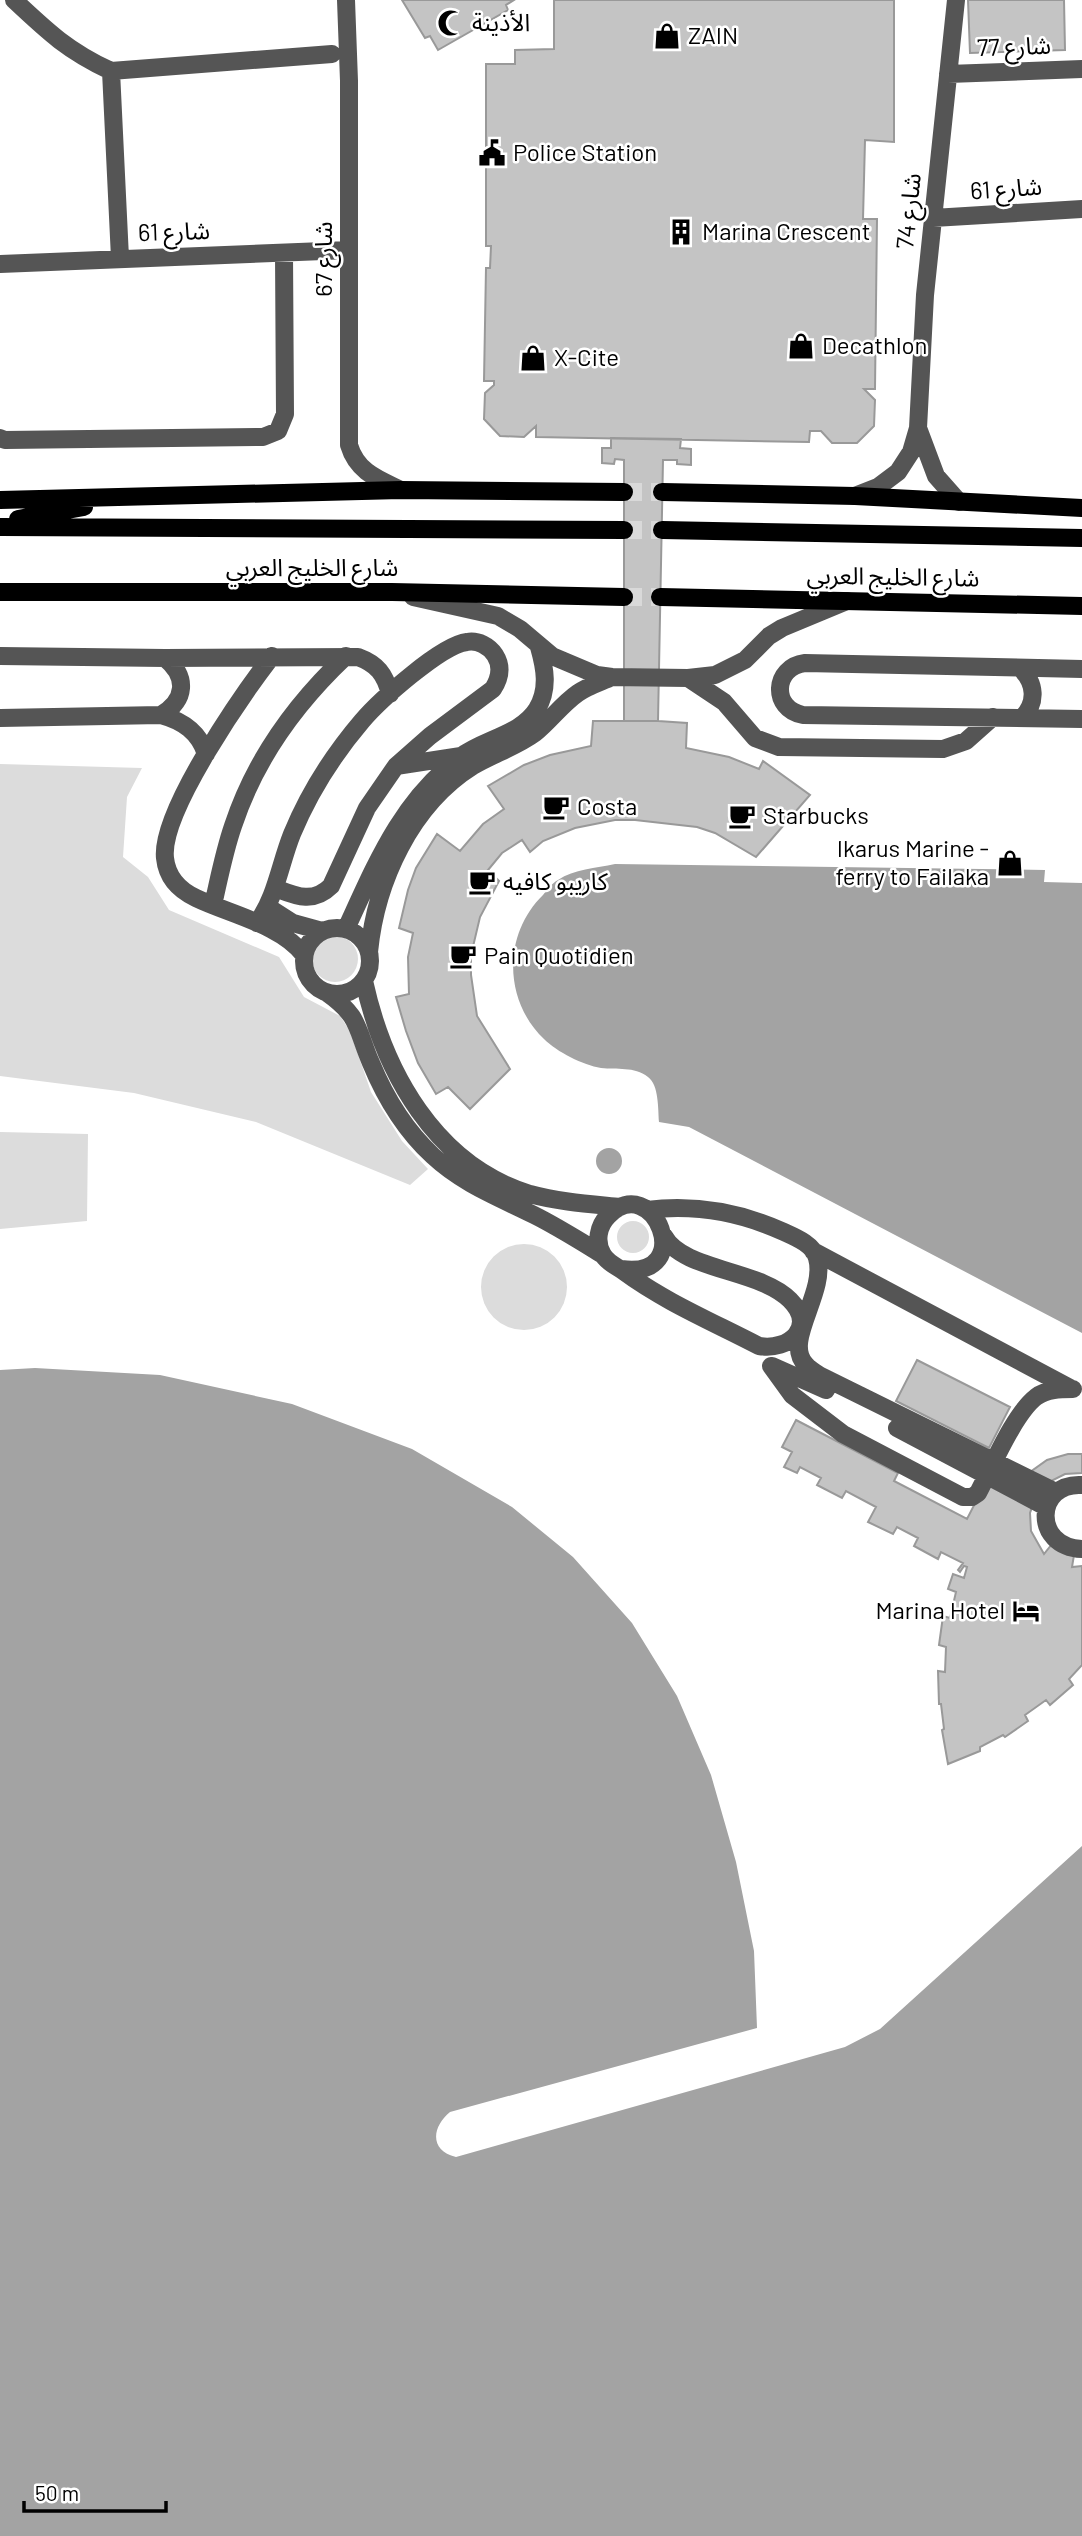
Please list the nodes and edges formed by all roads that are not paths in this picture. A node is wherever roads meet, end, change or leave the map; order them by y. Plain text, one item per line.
1 (14, 0) edge
2 (346, 0) edge
3 (956, 0) edge
4 (332, 54) dead end
5 (1082, 69) edge
6 (111, 71) junction
7 (948, 74) junction
8 (1082, 209) edge
9 (933, 218) junction
10 (349, 250) junction
11 (284, 253) junction
12 (120, 258) junction
13 (0, 264) edge
14 (918, 428) junction
15 (0, 438) edge
16 (401, 490) junction
17 (624, 492) tunnel mouth
18 (662, 492) tunnel mouth
19 (855, 496) junction
20 (128, 498) junction
21 (0, 499) edge
22 (960, 502) junction
23 (1082, 508) edge
24 (0, 525) edge
25 (624, 530) tunnel mouth
26 (662, 530) tunnel mouth
27 (1082, 538) edge
28 (0, 592) edge
29 (392, 592) junction
30 (624, 597) tunnel mouth
31 (660, 597) tunnel mouth
32 (849, 600) junction
33 (1082, 606) edge
34 (539, 647) junction
35 (0, 656) edge
36 (272, 656) junction
37 (346, 656) junction
38 (165, 658) junction
39 (1020, 668) junction
40 (1082, 669) edge
41 (612, 677) junction
42 (688, 678) junction
43 (390, 694) junction
44 (161, 715) junction
45 (993, 717) junction
46 (0, 718) edge
47 (1022, 718) junction
48 (1082, 719) edge
49 (206, 754) junction
50 (461, 756) junction
51 (396, 766) junction
52 (275, 888) junction
53 (213, 905) junction
54 (268, 907) junction
55 (257, 923) junction
56 (346, 929) junction
57 (322, 931) junction
58 (369, 952) junction
59 (304, 954) junction
60 (365, 981) junction
61 (327, 993) junction
62 (620, 1208) junction
63 (647, 1210) junction
64 (664, 1236) junction
65 (813, 1251) junction
66 (603, 1255) junction
67 (621, 1269) junction
68 (859, 1274) junction
69 (816, 1294) junction
70 (802, 1326) junction
71 (759, 1346) junction
72 (1020, 1362) junction
73 (772, 1366) junction
74 (1078, 1392) edge
75 (1024, 1409) junction
76 (971, 1459) junction
77 (1082, 1485) edge
78 (1051, 1499) junction
79 (1082, 1549) edge

1 - 6 street
2 - 10 street, شارع 67
3 - 7 street, شارع 74
4 - 6 street
5 - 7 street, شارع 77
6 - 12 street
7 - 9 street, شارع 74
8 - 9 street, شارع 61
9 - 14 street, شارع 74
10 - 11 street, شارع 61
10 - 16 street, شارع 67
11 - 12 street, شارع 61
11 - 15 street
12 - 13 street, شارع 61
14 - 19 street, شارع 74
14 - 22 street, شارع 74
16 - 17 main road
16 - 20 main road
18 - 19 main road
19 - 22 main road
20 - 21 main road
20 - 24 main road
22 - 23 main road
24 - 25 main road, شارع الخليج العربي
26 - 27 main road, شارع الخليج العربي
28 - 29 main road, شارع الخليج العربي
29 - 30 main road, شارع الخليج العربي
29 - 34 street
31 - 32 main road, شارع الخليج العربي
32 - 33 main road, شارع الخليج العربي
32 - 42 street
34 - 41 street
34 - 50 street
35 - 38 street
36 - 37 street
36 - 38 street
36 - 49 street
37 - 43 street
37 - 53 street
38 - 44 street
39 - 40 street
39 - 45 street
39 - 47 street
41 - 42 street
41 - 58 street
42 - 45 street
43 - 51 street
43 - 52 street
44 - 46 street
44 - 49 street
45 - 47 street
47 - 48 street
49 - 53 street
50 - 51 street
50 - 56 street
51 - 52 street
52 - 54 street
53 - 55 street
54 - 55 street
54 - 57 street
55 - 59 street
56 - 57 street
56 - 58 street
57 - 59 street
58 - 60 street
59 - 61 street
60 - 61 street
60 - 62 street
61 - 66 street
62 - 63 street
62 - 66 street
63 - 64 street
63 - 65 street
64 - 67 street
64 - 70 street
65 - 68 street
65 - 69 street
66 - 67 street
67 - 71 street
68 - 69 street
68 - 72 street
69 - 70 street
70 - 71 street
70 - 76 street
71 - 73 street
72 - 74 street
72 - 75 street
73 - 75 street
73 - 76 street
74 - 75 street
76 - 78 street
77 - 78 street
78 - 79 street

